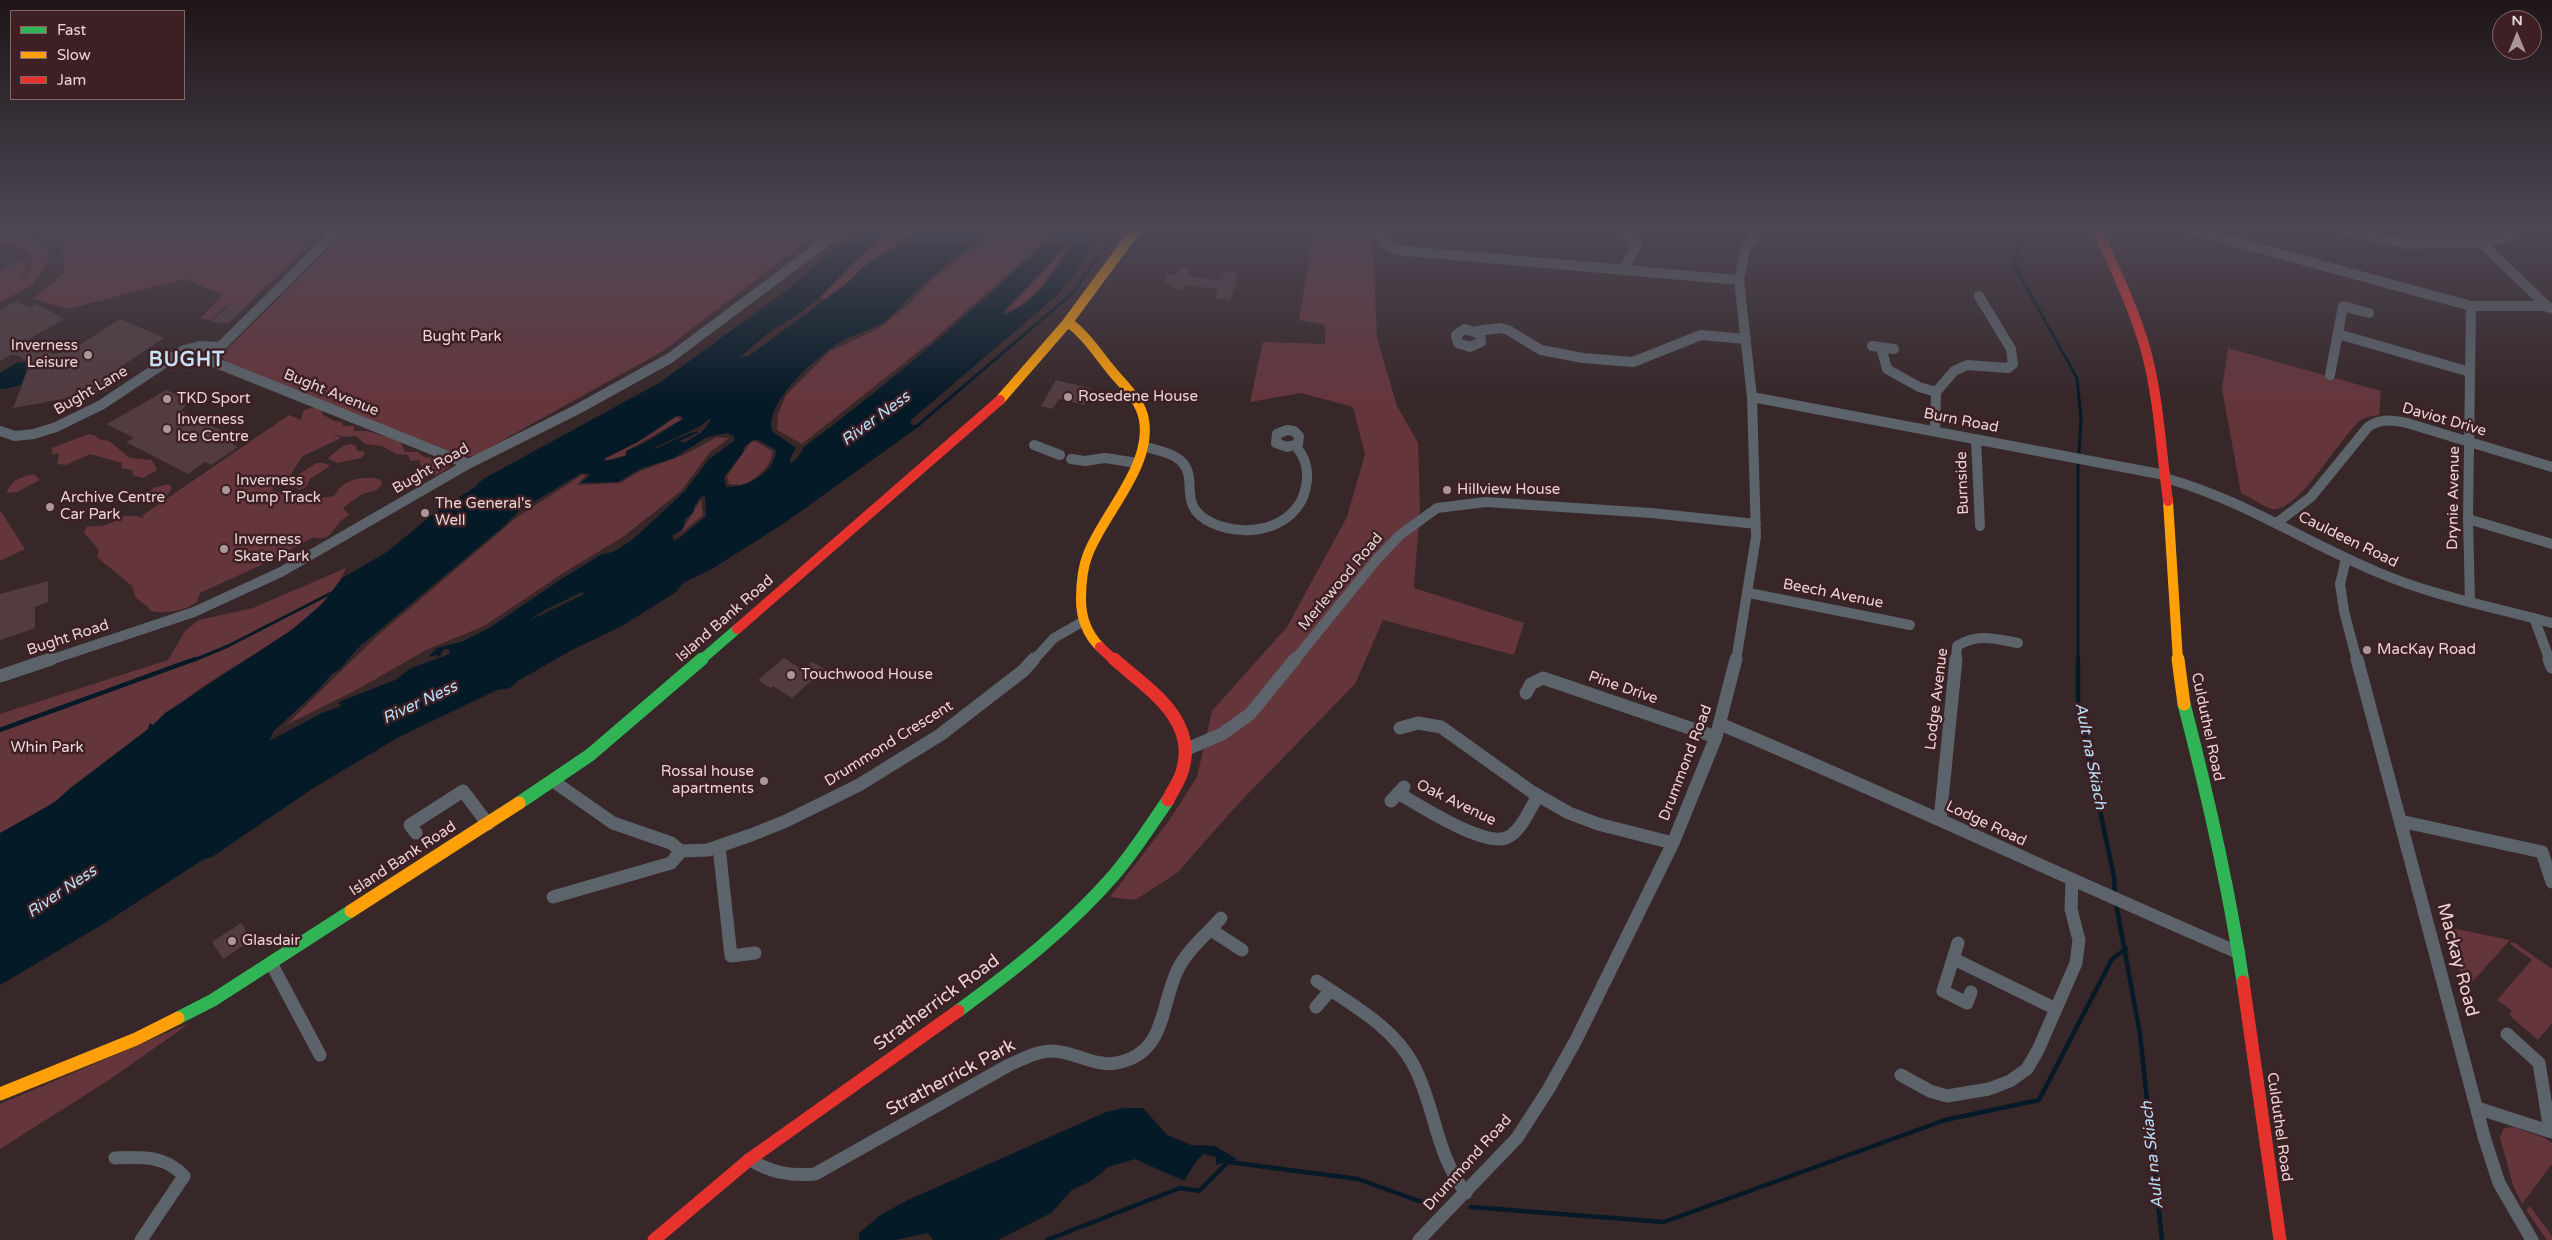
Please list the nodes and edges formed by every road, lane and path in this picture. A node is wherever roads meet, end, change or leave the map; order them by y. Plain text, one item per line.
1 (283, 285) edge
2 (768, 285) edge
3 (1098, 285) edge
4 (1740, 285) edge
5 (2122, 285) edge
6 (2394, 285) edge
7 (2526, 285) edge
8 (1979, 296) dead end
9 (2471, 306) junction
10 (2549, 307) edge
11 (2369, 313) dead end
12 (1068, 322) junction
13 (1477, 332) dead end
14 (2338, 334) junction
15 (1746, 339) junction
16 (220, 346) junction
17 (1894, 349) dead end
18 (2470, 372) junction
19 (2330, 375) dead end
20 (1936, 392) junction
21 (1752, 397) junction
22 (0, 431) edge
23 (1935, 431) junction
24 (1976, 439) junction
25 (2470, 443) junction
26 (1034, 445) dead end
27 (1295, 445) dead end
28 (1143, 446) junction
29 (1060, 455) dead end
30 (1071, 459) dead end
31 (1138, 463) junction
32 (468, 464) junction
33 (2552, 467) edge
34 (2165, 477) junction
35 (2468, 519) junction
36 (2278, 522) junction
37 (1756, 524) junction
38 (1980, 526) dead end
39 (2552, 544) edge
40 (2346, 559) junction
41 (1749, 592) junction
42 (2470, 601) junction
43 (2534, 618) junction
44 (1082, 622) junction
45 (2552, 623) edge
46 (1910, 625) dead end
47 (2012, 646) dead end
48 (2552, 668) edge
49 (0, 676) edge
50 (1526, 694) dead end
51 (1720, 724) junction
52 (1400, 728) dead end
53 (1716, 737) junction
54 (1187, 748) junction
55 (553, 781) junction
56 (1398, 794) dead end
57 (1538, 796) junction
58 (1940, 820) junction
59 (2400, 821) junction
60 (488, 824) junction
61 (416, 833) dead end
62 (1672, 843) junction
63 (719, 847) junction
64 (681, 851) junction
65 (2072, 881) junction
66 (2552, 882) edge
67 (553, 897) dead end
68 (1221, 918) dead end
69 (1211, 930) junction
70 (1958, 942) dead end
71 (1242, 950) dead end
72 (755, 953) dead end
73 (2239, 953) junction
74 (1954, 959) junction
75 (271, 963) junction
76 (1316, 981) dead end
77 (1330, 991) junction
78 (1971, 992) dead end
79 (1316, 1006) dead end
80 (2056, 1009) junction
81 (2507, 1034) dead end
82 (320, 1055) dead end
83 (1901, 1075) dead end
84 (0, 1094) edge
85 (2477, 1108) junction
86 (2551, 1132) edge
87 (115, 1158) dead end
88 (749, 1159) junction
89 (1466, 1193) junction
90 (141, 1240) edge
91 (654, 1240) edge
92 (1419, 1240) edge
93 (2280, 1240) edge
94 (2532, 1240) edge

1 - 16 street
2 - 32 street, Bught Road
3 - 12 main road, Island Bank Road
4 - 15 street, Drummond Road
5 - 34 main road, Culduthel Road
6 - 9 street
7 - 10 street
8 - 20 street
9 - 10 street
9 - 18 street, Drynie Avenue
11 - 14 street
12 - 28 main road
12 - 55 main road, Island Bank Road
13 - 15 street
14 - 18 street
14 - 19 street
15 - 21 street, Drummond Road
16 - 22 street, Bught Lane
16 - 32 street, Bught Avenue
17 - 20 street
18 - 25 street, Drynie Avenue
20 - 23 street
21 - 23 street, Burn Road
21 - 37 street, Drummond Road
23 - 24 street, Burn Road
24 - 34 street, Burn Road
24 - 38 street, Burnside
25 - 33 street, Daviot Drive
25 - 35 street, Drynie Avenue
25 - 36 street, Daviot Drive
26 - 29 street
27 - 28 street
28 - 31 main road
30 - 31 street
31 - 44 main road
32 - 49 street, Bught Road
34 - 36 street, Cauldeen Road
34 - 73 main road, Culduthel Road
35 - 39 street
35 - 42 street, Drynie Avenue
36 - 40 street, Cauldeen Road
37 - 41 street, Drummond Road
37 - 54 street, Merlewood Road
40 - 42 street, Cauldeen Road
40 - 59 street, Mackay Road
41 - 46 street, Beech Avenue
41 - 51 street, Drummond Road
42 - 43 street, Cauldeen Road
43 - 45 street, Cauldeen Road
43 - 48 street
44 - 54 main road
44 - 63 street, Drummond Crescent
47 - 58 street, Lodge Avenue
50 - 53 street, Pine Drive
51 - 53 street, Drummond Road
51 - 58 street, Lodge Road
52 - 57 street
53 - 62 street, Drummond Road
54 - 88 main road, Stratherrick Road
55 - 60 main road, Island Bank Road
55 - 64 street
56 - 57 street, Oak Avenue
57 - 62 street
58 - 65 street, Lodge Road
59 - 66 street
59 - 85 street, Mackay Road
60 - 61 street
60 - 75 main road, Island Bank Road
62 - 89 street, Drummond Road
63 - 64 street, Drummond Crescent
63 - 72 street
64 - 67 street
65 - 73 street, Lodge Road
65 - 80 street
68 - 69 street, Stratherrick Park
69 - 71 street
69 - 88 street, Stratherrick Park
70 - 74 street
73 - 93 main road, Culduthel Road
74 - 78 street
74 - 80 street
75 - 82 street
75 - 84 main road, Island Bank Road
76 - 77 street
77 - 79 street
77 - 89 street
80 - 83 street
81 - 86 street
85 - 86 street
85 - 94 street, Mackay Road
87 - 90 street
88 - 91 main road, Stratherrick Road
89 - 92 street, Drummond Road

